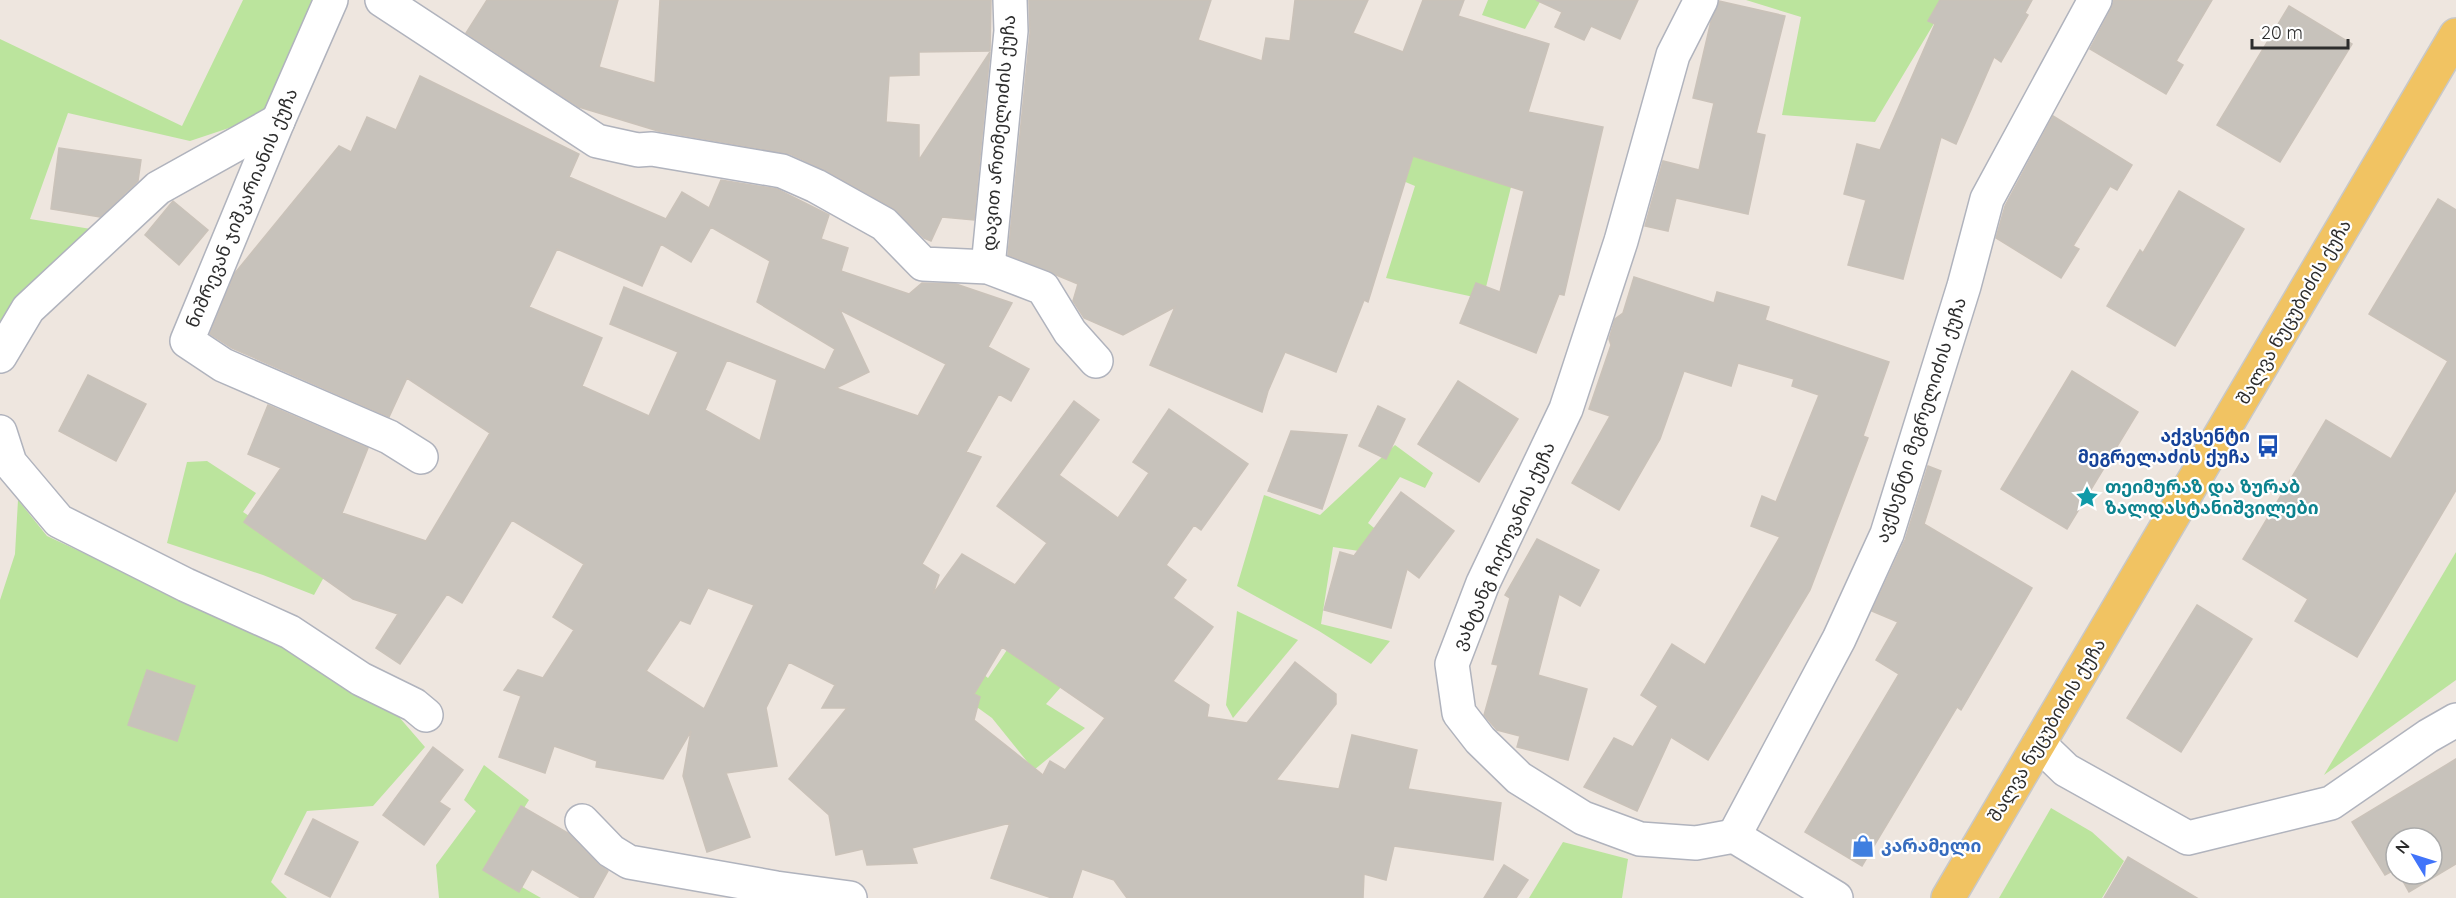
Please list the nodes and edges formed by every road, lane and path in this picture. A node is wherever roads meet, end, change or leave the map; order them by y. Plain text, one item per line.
1 (331, 0) edge
2 (382, 0) edge
3 (1010, 0) edge
4 (1701, 0) edge
5 (2095, 0) edge
6 (2456, 35) edge
7 (278, 121) junction
8 (988, 267) junction
9 (0, 356) edge
10 (1096, 362) dead end
11 (0, 432) edge
12 (421, 457) dead end
13 (426, 715) dead end
14 (2456, 720) edge
15 (2039, 744) junction
16 (582, 821) dead end
17 (1734, 837) junction
18 (1818, 893) edge
19 (850, 898) edge
20 (1948, 898) edge

1 - 7 street, ნიშრევან ჯიშკარიანის ქუჩა
2 - 8 street
3 - 8 street, დავით ართმელიძის ქუჩა
4 - 17 street, ვახტანგ ჩიქოვანის ქუჩა
5 - 17 street, ავქსენტი მეგრელიძის ქუჩა
6 - 15 main road, შალვა ნუცუბიძის ქუჩა
7 - 9 street
7 - 12 street, ნიშრევან ჯიშკარიანის ქუჩა
8 - 10 street
11 - 13 street
14 - 15 street
15 - 20 main road, შალვა ნუცუბიძის ქუჩა
16 - 19 street
17 - 18 street

